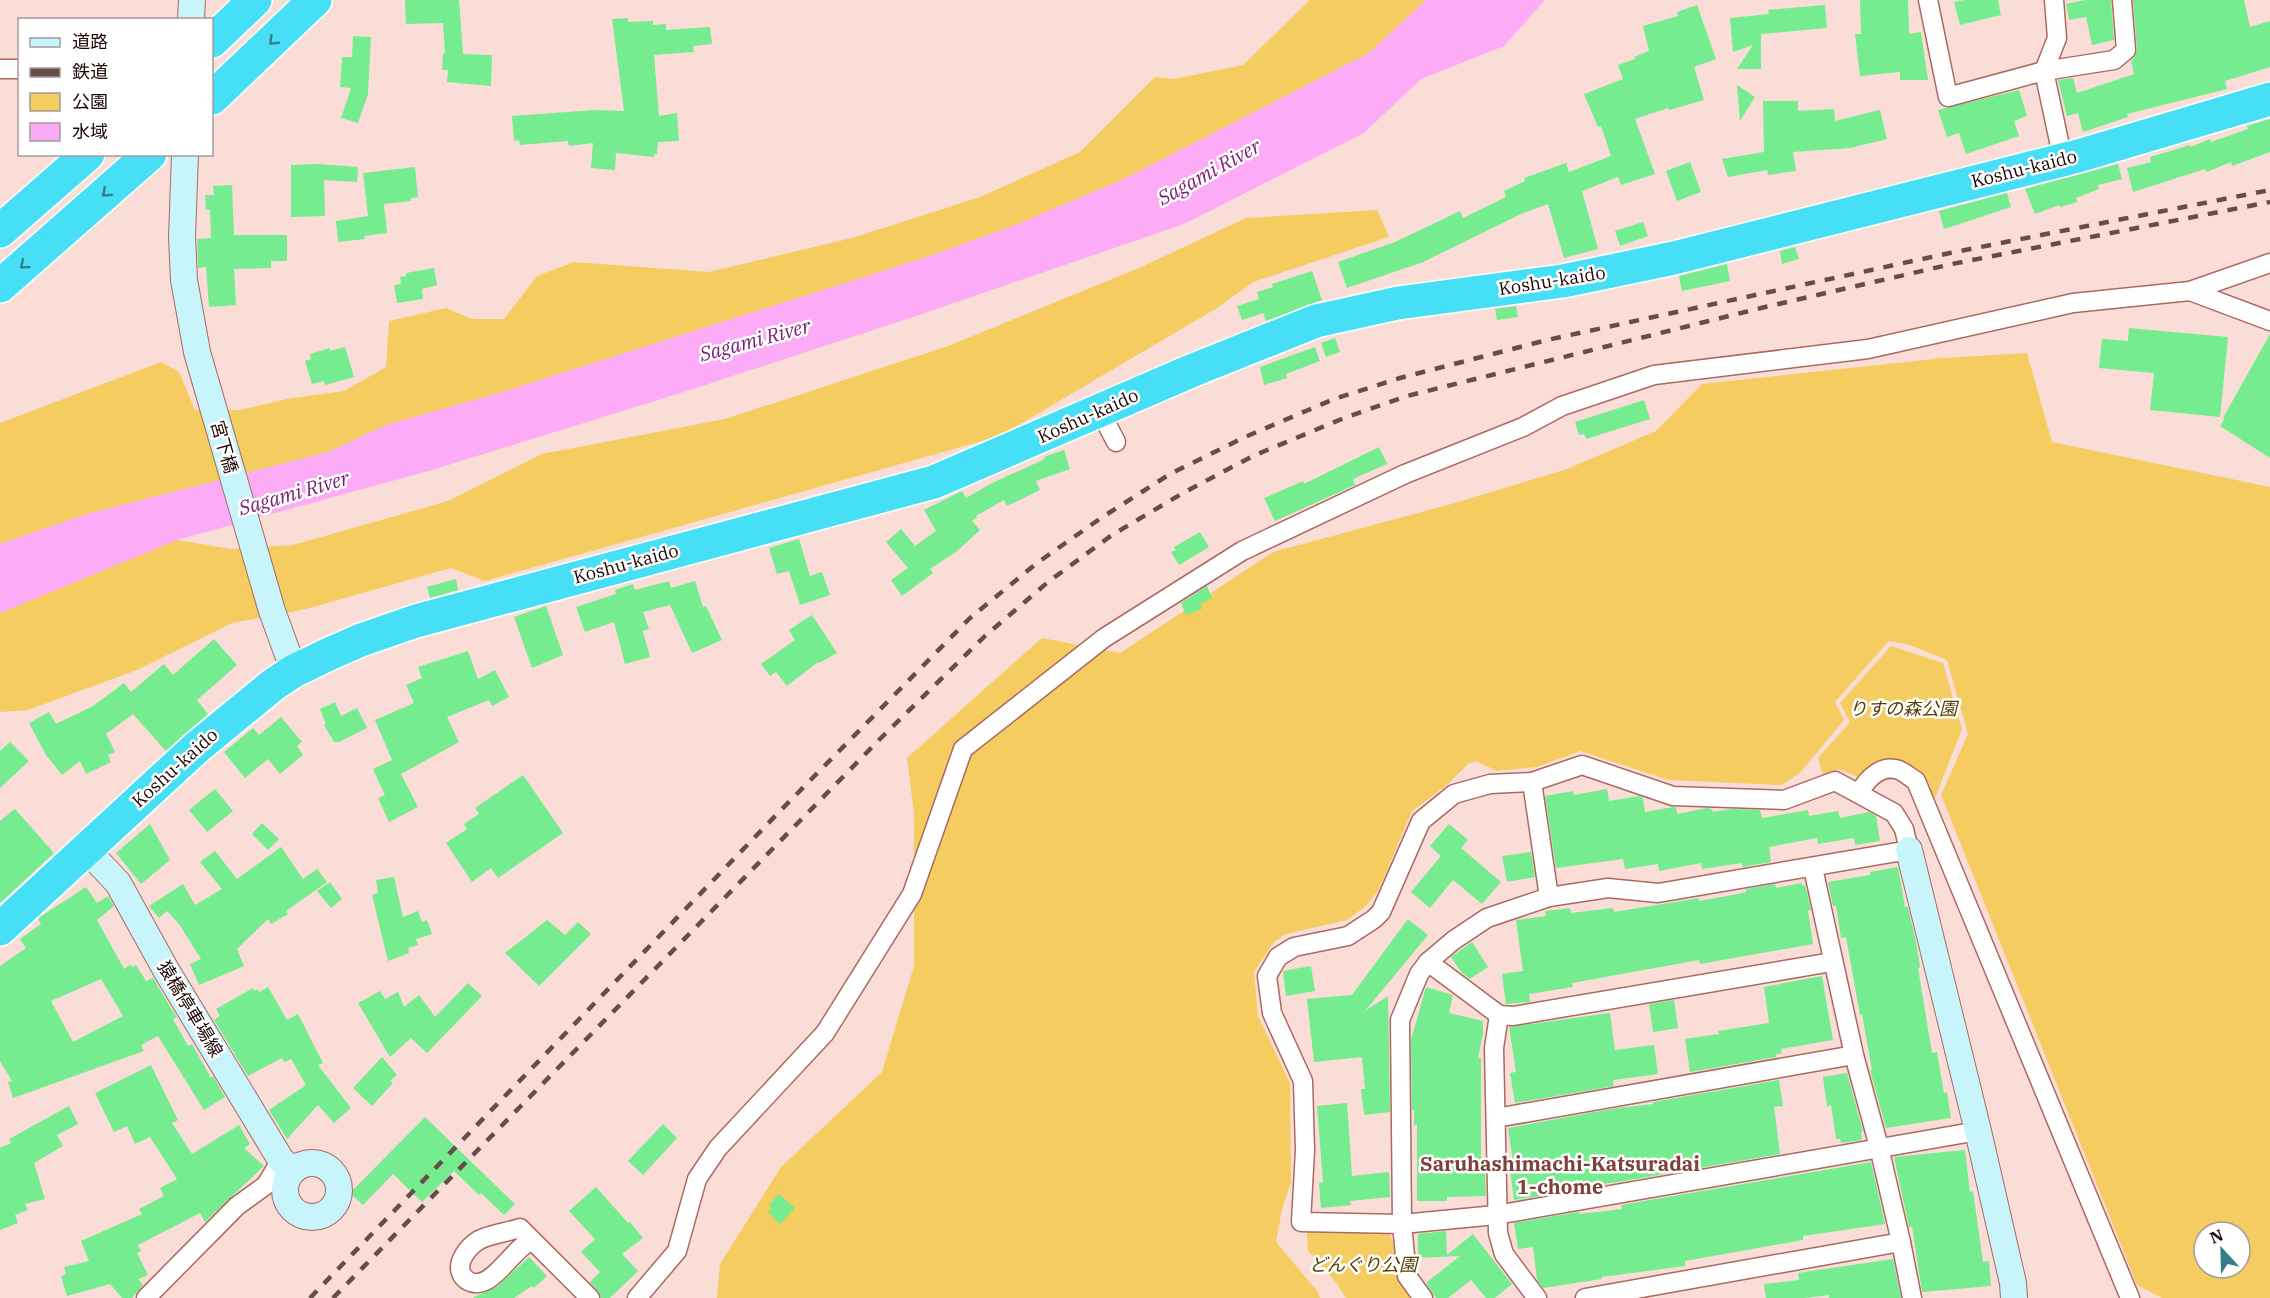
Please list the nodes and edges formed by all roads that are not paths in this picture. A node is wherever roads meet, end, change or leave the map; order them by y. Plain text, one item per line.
1 (192, 0) edge
2 (255, 0) edge
3 (315, 0) edge
4 (1928, 0) edge
5 (2054, 0) edge
6 (2121, 0) edge
7 (191, 18) edge
8 (213, 40) edge
9 (0, 69) edge
10 (18, 69) edge
11 (2044, 71) junction
12 (213, 97) edge
13 (2270, 99) edge
14 (86, 156) edge
15 (148, 156) edge
16 (185, 156) edge
17 (2063, 160) junction
18 (12, 221) edge
19 (2270, 263) edge
20 (0, 286) edge
21 (2190, 291) junction
22 (2270, 321) edge
23 (1100, 411) junction
24 (1116, 442) dead end
25 (294, 671) junction
26 (1532, 782) junction
27 (1859, 793) junction
28 (86, 849) junction
29 (1909, 850) junction
30 (1813, 868) junction
31 (1549, 897) junction
32 (0, 929) edge
33 (1428, 962) junction
34 (1832, 962) junction
35 (1498, 1015) junction
36 (1854, 1055) junction
37 (1496, 1118) junction
38 (1978, 1131) junction
39 (1879, 1147) junction
40 (287, 1165) joint
41 (1497, 1215) junction
42 (1402, 1224) junction
43 (532, 1240) dead end
44 (1901, 1242) junction
45 (146, 1298) edge
46 (590, 1298) edge
47 (637, 1298) edge
48 (1423, 1298) edge
49 (1537, 1298) edge
50 (1585, 1298) edge
51 (1912, 1298) edge
52 (2014, 1298) edge
53 (2130, 1298) edge

1 - 7 street
2 - 8 highway
3 -> 12 highway
4 - 11 street
5 - 11 street
6 - 11 street
9 - 10 street
11 - 17 street
13 - 17 highway, Koshu-kaido
14 - 18 highway
15 -> 20 highway
16 - 25 street, 宮下橋
17 - 23 highway, Koshu-kaido
19 - 21 street
21 - 22 street
21 - 47 street
23 - 24 street
23 - 25 highway, Koshu-kaido
25 - 28 highway, Koshu-kaido
26 - 27 street
26 - 31 street
26 - 42 street
27 - 29 street
27 - 53 street
28 - 32 highway, Koshu-kaido
28 - 40 street, 猿橋停車場線
29 - 30 street
29 - 38 street
30 - 31 street
30 - 34 street
31 - 33 street
33 - 35 street
33 - 42 street
34 - 35 street
34 - 36 street
35 - 37 street
36 - 37 street
36 - 39 street
37 - 41 street
38 - 39 street
38 - 52 street
39 - 41 street
39 - 44 street
40 - 45 street
41 - 42 street
41 - 49 street
42 - 48 street
43 - 46 street
44 - 50 street
44 - 51 street

